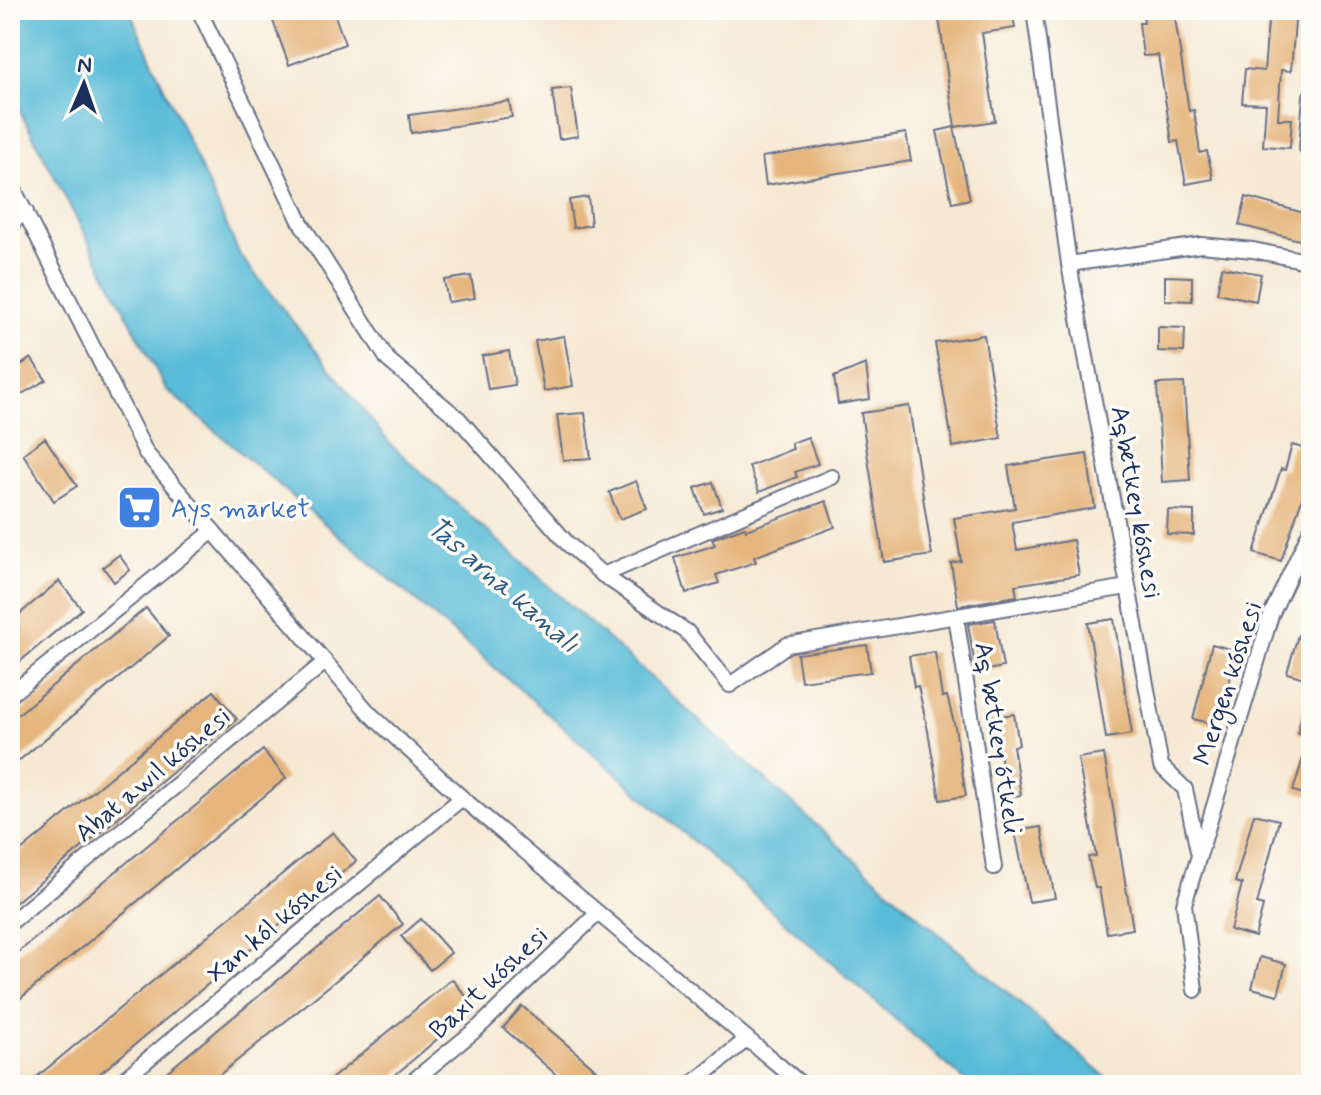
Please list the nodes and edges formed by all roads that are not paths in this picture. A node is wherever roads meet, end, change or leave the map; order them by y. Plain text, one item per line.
1 (199, 10) edge
2 (1034, 10) edge
3 (1311, 96) edge
4 (1307, 148) dead end
5 (10, 182) edge
6 (26, 212) junction
7 (10, 224) edge
8 (1311, 262) edge
9 (1069, 264) junction
10 (832, 477) dead end
11 (1311, 529) edge
12 (213, 531) junction
13 (603, 575) junction
14 (1127, 587) junction
15 (956, 616) junction
16 (325, 662) junction
17 (10, 695) edge
18 (462, 798) junction
19 (1199, 856) junction
20 (994, 867) dead end
21 (598, 913) junction
22 (10, 923) edge
23 (1195, 990) dead end
24 (747, 1039) junction
25 (117, 1085) edge
26 (408, 1085) edge
27 (691, 1085) edge
28 (802, 1085) edge

1 - 13 street
2 - 9 street, Aqbetkey kóshesi
3 - 4 street
5 - 6 street
6 - 7 street
6 - 12 street
8 - 9 street
9 - 14 street, Aqbetkey kóshesi
10 - 13 street
11 - 19 street, Mergen kóshesi
12 - 16 street
12 - 17 street
13 - 15 street, Aq betkey ótkeli
14 - 15 street, Aq betkey ótkeli
14 - 19 street, Aqbetkey kóshesi
15 - 20 street, Aq betkey ótkeli
16 - 18 street
16 - 22 street, Abat awıl kóshesi
18 - 21 street
18 - 25 street, Xan kól kóshesi
19 - 23 street, Aqbetkey kóshesi
21 - 24 street
21 - 26 street, Baxıt kóshesi
24 - 27 street
24 - 28 street

